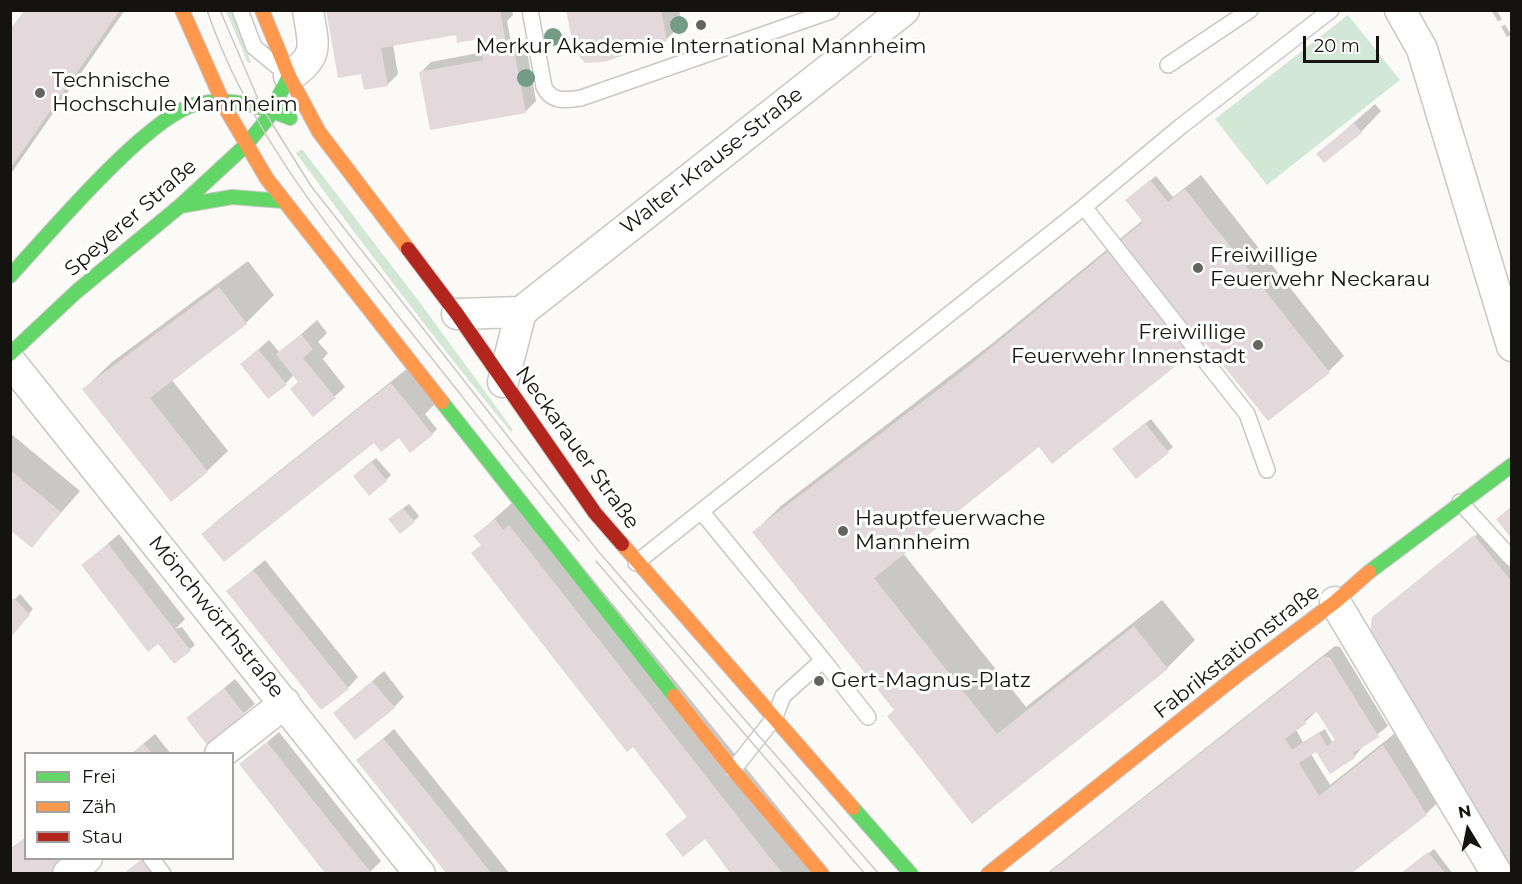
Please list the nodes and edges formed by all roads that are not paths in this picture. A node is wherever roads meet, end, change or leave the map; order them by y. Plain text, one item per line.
1 (182, 10) edge
2 (240, 10) edge
3 (262, 10) edge
4 (308, 10) edge
5 (530, 10) edge
6 (904, 10) edge
7 (1250, 10) edge
8 (1331, 10) edge
9 (1400, 10) edge
10 (831, 11) edge
11 (198, 51) junction
12 (1168, 65) dead end
13 (192, 74) dead end
14 (289, 76) junction
15 (222, 103) junction
16 (273, 109) junction
17 (319, 132) junction
18 (245, 146) junction
19 (283, 201) junction
20 (180, 206) junction
21 (1084, 207) junction
22 (10, 276) edge
23 (521, 312) junction
24 (457, 314) junction
25 (1512, 346) edge
26 (10, 354) edge
27 (10, 361) edge
28 (503, 382) junction
29 (1512, 465) edge
30 (1267, 470) dead end
31 (1460, 502) junction
32 (701, 510) junction
33 (1512, 559) edge
34 (636, 563) junction
35 (1335, 602) junction
36 (823, 660) junction
37 (285, 702) junction
38 (774, 717) junction
39 (868, 717) dead end
40 (221, 752) edge
41 (733, 771) junction
42 (84, 860) edge
43 (153, 860) edge
44 (68, 873) edge
45 (163, 873) edge
46 (420, 873) edge
47 (822, 873) edge
48 (911, 873) edge
49 (988, 873) edge
50 (1497, 873) edge

1 - 11 main road
2 - 14 lane
3 - 14 main road, Neckarauer Straße
4 - 14 street
5 - 10 lane
6 - 23 street, Walter-Krause-Straße
7 - 12 lane
8 - 21 lane
9 - 25 street
11 - 13 main road
11 - 15 main road
14 - 16 main road, Speyerer Straße
14 - 17 main road, Neckarauer Straße
15 - 16 main road, Speyerer Straße
15 - 18 main road
15 - 22 main road, Speyerer Straße
16 - 17 main road, Speyerer Straße
16 - 18 main road, Speyerer Straße
17 - 24 main road, Neckarauer Straße
18 - 19 main road
18 - 20 main road, Speyerer Straße
19 - 20 main road
19 - 41 main road
20 - 26 main road, Speyerer Straße
21 - 30 lane
21 - 32 lane
23 - 24 street
23 - 28 street
24 - 28 main road, Neckarauer Straße
27 - 37 street, Mönchwörthstraße
28 - 34 main road, Neckarauer Straße
29 - 31 main road, Fabrikstationstraße
31 - 33 lane
31 - 35 main road, Fabrikstationstraße
32 - 34 lane
32 - 36 lane
34 - 38 main road, Neckarauer Straße
35 - 49 main road, Fabrikstationstraße
35 - 50 street
36 - 38 lane
36 - 39 lane
37 - 40 street
37 - 46 street, Mönchwörthstraße
38 - 41 lane
38 - 48 main road, Neckarauer Straße
41 - 47 main road
42 - 44 street
43 - 45 lane

